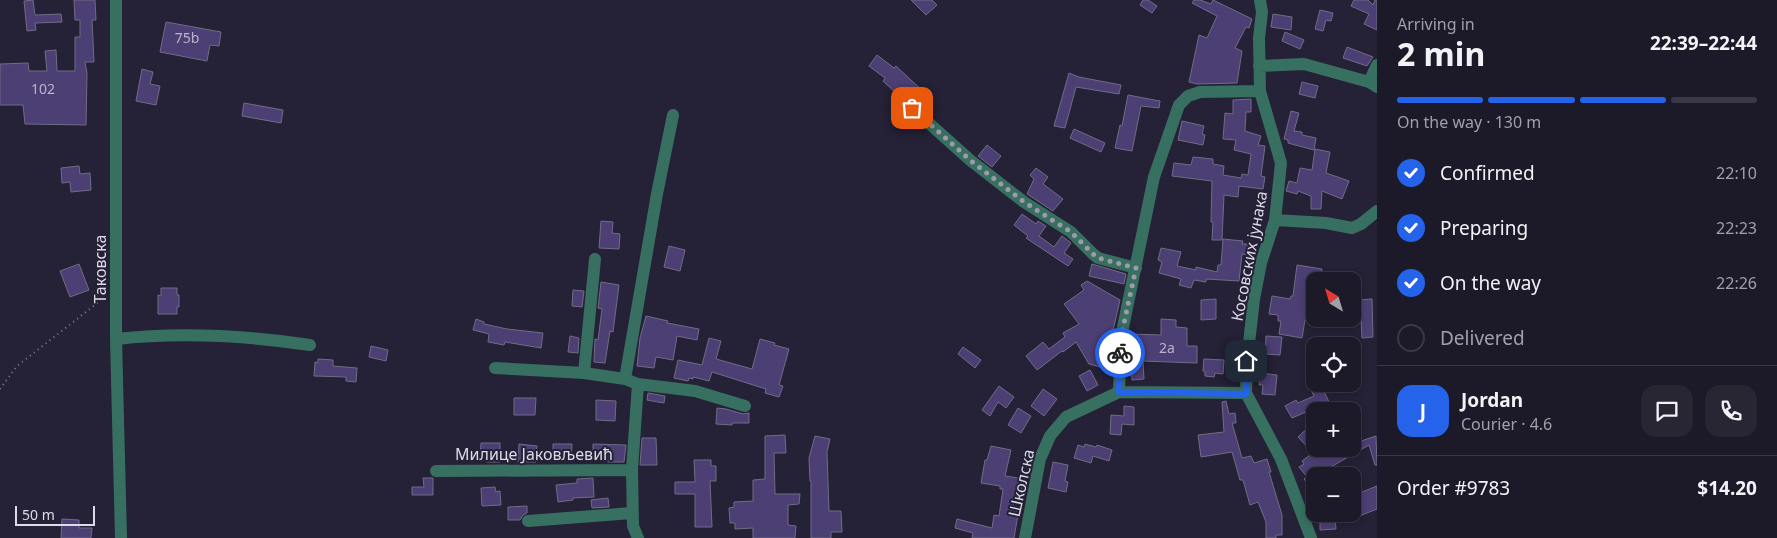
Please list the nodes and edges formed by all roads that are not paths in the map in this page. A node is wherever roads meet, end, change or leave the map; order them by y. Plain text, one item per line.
1 (116, 0) edge
2 (1260, 0) edge
3 (1377, 65) edge
4 (1259, 66) junction
5 (1373, 85) edge
6 (1260, 91) junction
7 (912, 108) dead end
8 (673, 115) dead end
9 (1377, 211) edge
10 (1275, 220) junction
11 (595, 259) dead end
12 (1136, 268) junction
13 (116, 339) junction
14 (310, 345) dead end
15 (495, 368) dead end
16 (584, 373) junction
17 (625, 379) junction
18 (638, 384) junction
19 (1119, 392) junction
20 (1246, 394) junction
21 (745, 406) dead end
22 (632, 470) junction
23 (436, 471) dead end
24 (632, 513) junction
25 (528, 521) dead end
26 (121, 538) edge
27 (638, 538) edge
28 (1025, 538) edge
29 (1311, 538) edge

1 - 13 street, Таковска
2 - 4 street, Косовских јунака
3 - 5 street
4 - 5 street
4 - 6 street, Косовских јунака
6 - 10 street, Косовских јунака
6 - 12 street
7 - 12 street
8 - 17 street
9 - 10 street
10 - 20 street, Косовских јунака
11 - 16 street
12 - 19 street
13 - 14 street
13 - 26 street, Таковска
15 - 16 street
16 - 17 street
17 - 18 street
18 - 21 street
18 - 22 street
19 - 20 street, Школска
19 - 28 street, Школска
20 - 29 street, Косовских јунака
22 - 23 street, Милице Јаковљевић
22 - 24 street
24 - 25 street
24 - 27 street

